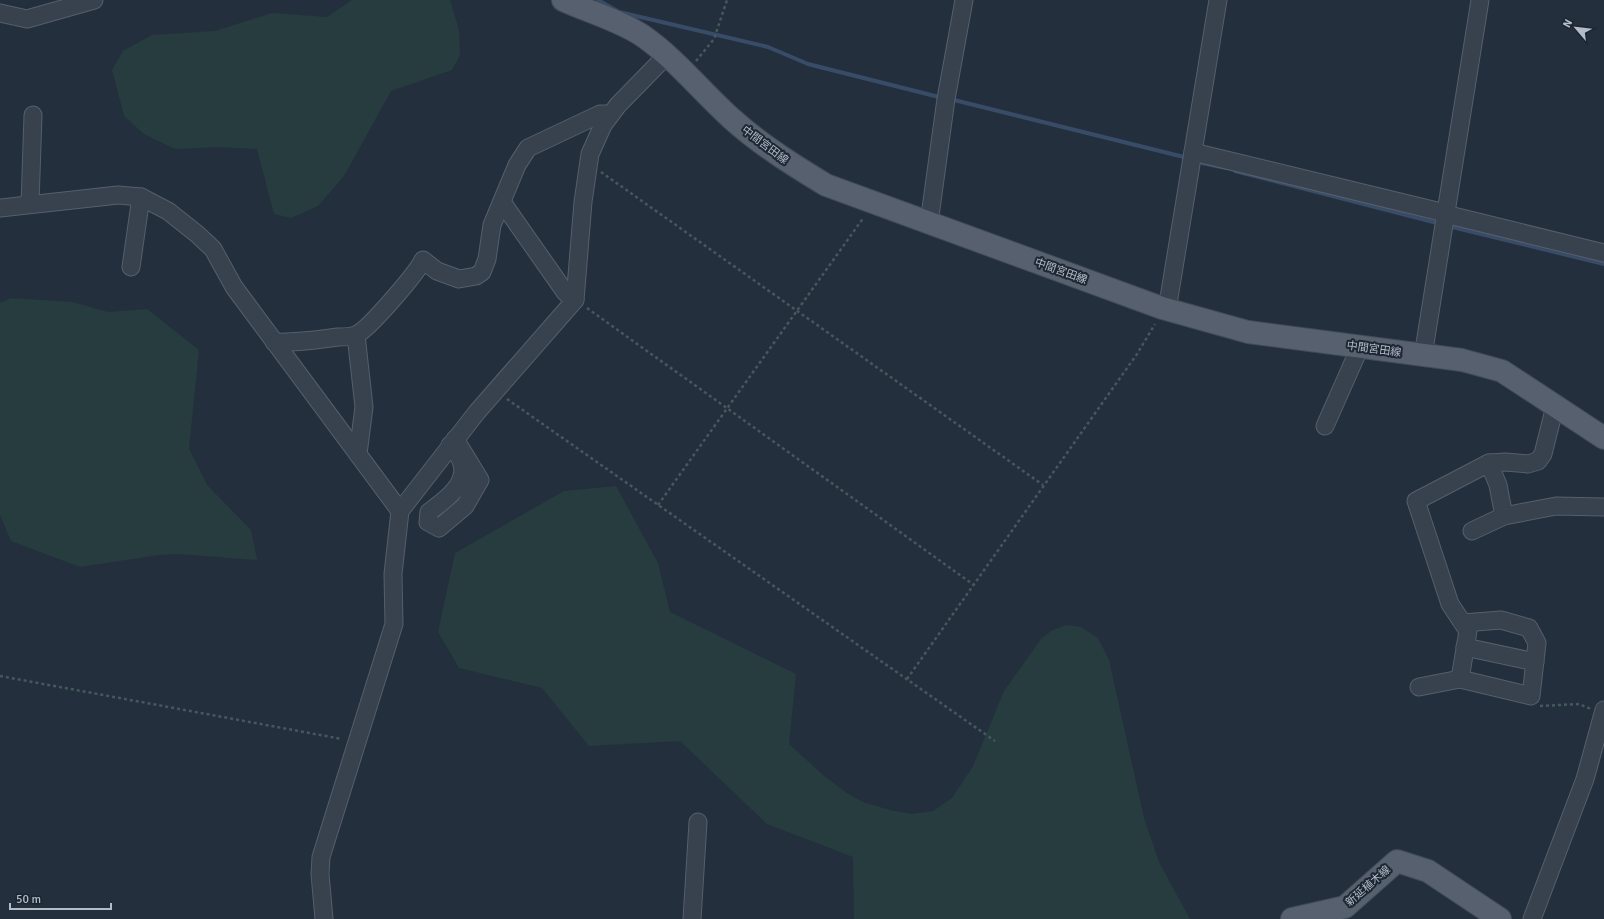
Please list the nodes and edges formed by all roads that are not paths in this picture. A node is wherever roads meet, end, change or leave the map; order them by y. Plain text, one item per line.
1 (94, 0) edge
2 (563, 0) edge
3 (964, 0) edge
4 (1218, 0) edge
5 (1480, 0) edge
6 (0, 12) edge
7 (666, 56) junction
8 (611, 114) junction
9 (33, 115) dead end
10 (1193, 152) junction
11 (141, 197) junction
12 (502, 202) junction
13 (30, 204) junction
14 (0, 208) edge
15 (1445, 214) junction
16 (929, 223) junction
17 (1604, 253) edge
18 (131, 268) dead end
19 (575, 300) junction
20 (1165, 309) junction
21 (356, 335) junction
22 (274, 342) junction
23 (1360, 347) junction
24 (1423, 356) junction
25 (1554, 406) junction
26 (1325, 426) dead end
27 (1604, 438) edge
28 (452, 442) junction
29 (358, 454) junction
30 (1489, 464) junction
31 (1604, 507) edge
32 (400, 511) junction
33 (1504, 516) junction
34 (1472, 531) dead end
35 (1463, 623) junction
36 (1465, 647) junction
37 (1535, 662) junction
38 (1460, 679) junction
39 (1419, 687) dead end
40 (1603, 712) edge
41 (698, 822) dead end
42 (324, 919) edge
43 (692, 919) edge
44 (1292, 919) edge
45 (1500, 919) edge
46 (1532, 919) edge

1 - 6 street
2 - 7 main road, 中間宮田線
3 - 16 street
4 - 10 street
5 - 15 street
7 - 8 street
7 - 16 main road, 中間宮田線
8 - 12 street
8 - 19 street
9 - 13 street
10 - 15 street
10 - 20 street
11 - 13 street
11 - 18 street
11 - 22 street
12 - 19 street
12 - 21 street
13 - 14 street
15 - 17 street
15 - 24 street
16 - 20 main road, 中間宮田線
19 - 28 street
20 - 23 main road, 中間宮田線
21 - 22 street
21 - 29 street
22 - 29 street
23 - 24 main road, 中間宮田線
23 - 26 street
24 - 25 main road, 中間宮田線
25 - 27 main road, 中間宮田線
25 - 30 street
28 - 28 street
28 - 32 street
29 - 32 street
30 - 33 street
30 - 35 street
31 - 33 street
32 - 42 street
33 - 34 street
35 - 36 street
35 - 37 street
36 - 37 street
36 - 38 street
37 - 38 street
38 - 39 street
40 - 46 street
41 - 43 street
44 - 45 main road, 新延植木線

